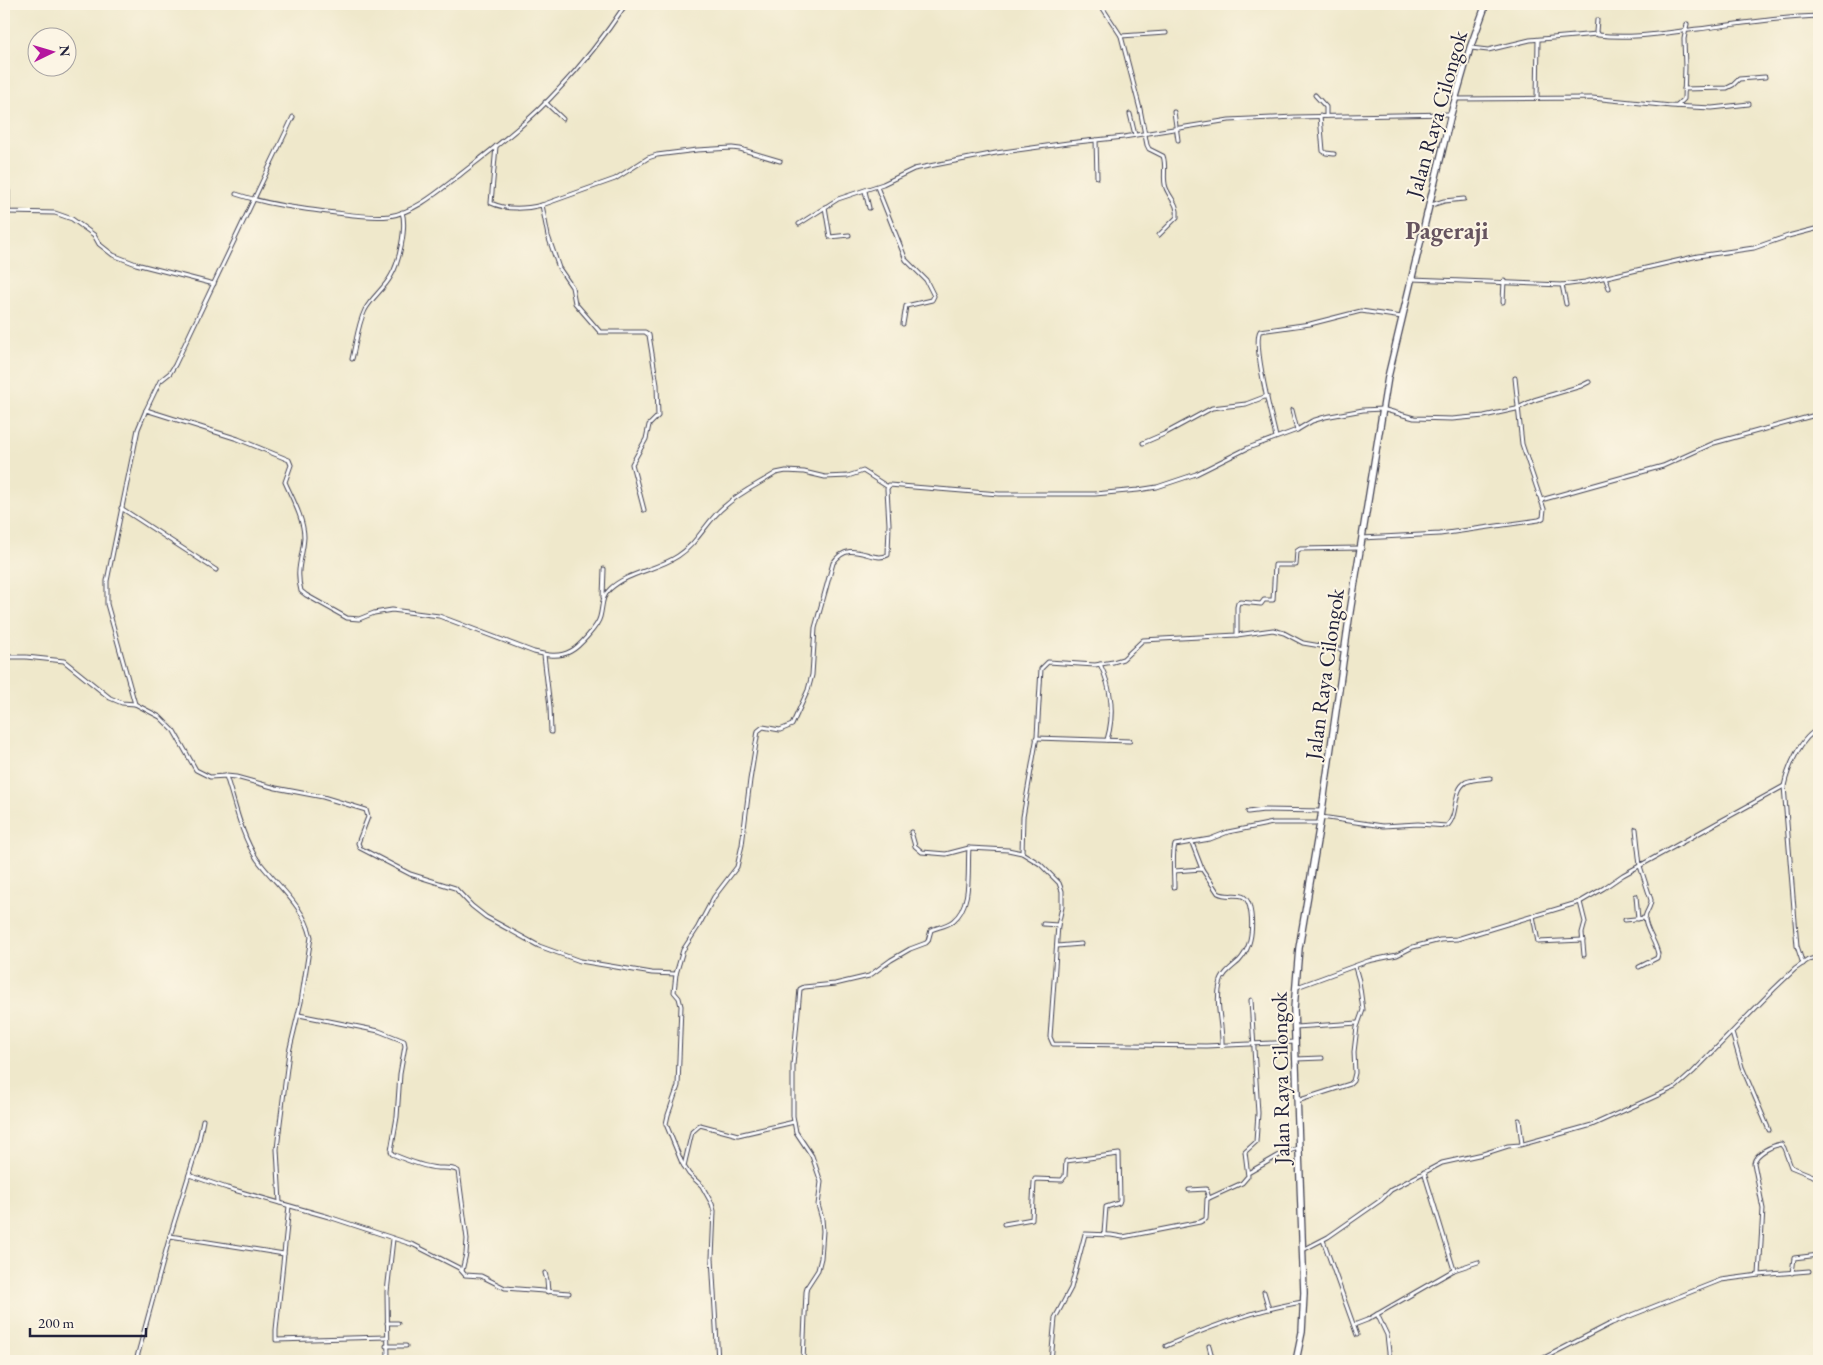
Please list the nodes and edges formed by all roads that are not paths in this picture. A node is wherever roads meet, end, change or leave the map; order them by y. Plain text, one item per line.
1 (626, 4) edge
2 (1100, 4) edge
3 (1486, 4) edge
4 (1819, 16) edge
5 (1597, 20) dead end
6 (1687, 24) dead end
7 (1686, 32) junction
8 (1166, 33) dead end
9 (1597, 34) junction
10 (1121, 36) junction
11 (1538, 40) junction
12 (1470, 48) junction
13 (1765, 77) dead end
14 (1684, 89) junction
15 (1315, 95) dead end
16 (1537, 98) junction
17 (1455, 99) junction
18 (545, 102) junction
19 (1749, 104) dead end
20 (1677, 106) junction
21 (1174, 112) dead end
22 (1130, 114) dead end
23 (1451, 114) junction
24 (1320, 116) junction
25 (1326, 116) junction
26 (293, 117) dead end
27 (563, 119) dead end
28 (1176, 128) junction
29 (1144, 134) junction
30 (1135, 135) junction
31 (1096, 140) junction
32 (1178, 140) dead end
33 (496, 146) junction
34 (1334, 154) dead end
35 (780, 161) dead end
36 (1097, 177) dead end
37 (4, 183) edge
38 (877, 187) junction
39 (865, 190) junction
40 (236, 194) dead end
41 (1464, 199) dead end
42 (253, 200) junction
43 (542, 205) junction
44 (1428, 206) junction
45 (825, 207) junction
46 (869, 208) dead end
47 (6, 212) edge
48 (402, 212) junction
49 (799, 224) dead end
50 (1819, 228) edge
51 (849, 235) dead end
52 (1159, 235) dead end
53 (1606, 277) junction
54 (1411, 279) junction
55 (1504, 281) junction
56 (214, 284) junction
57 (1562, 285) junction
58 (1608, 288) dead end
59 (1503, 302) dead end
60 (1566, 304) dead end
61 (1402, 318) junction
62 (902, 324) dead end
63 (352, 358) dead end
64 (1515, 378) dead end
65 (1589, 382) dead end
66 (1267, 396) junction
67 (1518, 408) junction
68 (1382, 409) junction
69 (146, 410) junction
70 (1292, 410) dead end
71 (1819, 414) edge
72 (1297, 430) junction
73 (1276, 437) junction
74 (1143, 443) dead end
75 (888, 487) junction
76 (1540, 500) junction
77 (122, 508) junction
78 (644, 510) dead end
79 (1361, 538) junction
80 (1360, 548) junction
81 (604, 568) dead end
82 (216, 570) dead end
83 (603, 598) junction
84 (1237, 635) junction
85 (1345, 650) junction
86 (544, 654) junction
87 (4, 657) edge
88 (1100, 664) junction
89 (135, 704) junction
90 (1819, 729) edge
91 (551, 732) dead end
92 (1036, 738) junction
93 (1107, 740) junction
94 (1130, 740) dead end
95 (226, 776) junction
96 (1490, 778) dead end
97 (1784, 786) junction
98 (1248, 812) dead end
99 (1321, 817) junction
100 (1636, 829) dead end
101 (911, 832) dead end
102 (1192, 843) junction
103 (969, 848) junction
104 (1022, 854) junction
105 (1640, 866) junction
106 (1202, 868) junction
107 (1174, 871) junction
108 (1174, 887) dead end
109 (1636, 896) dead end
110 (1580, 902) junction
111 (1533, 916) junction
112 (1645, 918) junction
113 (1638, 919) junction
114 (1626, 920) dead end
115 (1043, 924) dead end
116 (1058, 925) junction
117 (1583, 940) junction
118 (1081, 944) dead end
119 (1057, 946) junction
120 (1584, 955) dead end
121 (1819, 957) edge
122 (1802, 964) junction
123 (1355, 967) junction
124 (1639, 967) dead end
125 (676, 974) junction
126 (1295, 987) junction
127 (1251, 1000) dead end
128 (299, 1015) junction
129 (1358, 1022) junction
130 (1295, 1027) junction
131 (1732, 1033) junction
132 (1295, 1042) junction
133 (1255, 1045) junction
134 (1222, 1046) junction
135 (1322, 1058) dead end
136 (1296, 1059) junction
137 (1297, 1102) junction
138 (203, 1120) dead end
139 (1519, 1120) dead end
140 (794, 1122) junction
141 (1769, 1130) dead end
142 (1522, 1144) junction
143 (1298, 1148) junction
144 (684, 1167) junction
145 (1424, 1172) junction
146 (1248, 1173) junction
147 (189, 1175) junction
148 (1818, 1176) dead end
149 (1189, 1190) dead end
150 (1209, 1198) junction
151 (280, 1204) junction
152 (289, 1206) junction
153 (1004, 1224) dead end
154 (1104, 1234) junction
155 (170, 1236) junction
156 (393, 1239) junction
157 (1323, 1240) junction
158 (1302, 1250) junction
159 (284, 1254) junction
160 (1819, 1255) edge
161 (1478, 1262) dead end
162 (1454, 1270) junction
163 (462, 1271) junction
164 (1809, 1271) dead end
165 (545, 1273) dead end
166 (1792, 1273) junction
167 (1760, 1275) junction
168 (548, 1292) junction
169 (1264, 1292) dead end
170 (569, 1293) dead end
171 (1304, 1302) junction
172 (1269, 1309) junction
173 (1377, 1314) junction
174 (387, 1323) junction
175 (398, 1324) dead end
176 (1354, 1325) junction
177 (1357, 1335) dead end
178 (386, 1337) junction
179 (386, 1346) junction
180 (406, 1346) dead end
181 (1166, 1346) dead end
182 (1208, 1346) dead end
183 (1819, 1358) edge
184 (136, 1361) edge
185 (388, 1361) edge
186 (718, 1361) edge
187 (802, 1361) edge
188 (1051, 1361) edge
189 (1213, 1361) edge
190 (1296, 1361) edge
191 (1390, 1361) edge
192 (1538, 1361) edge
193 (1808, 1361) edge

1 - 18 street
2 - 10 street
3 - 12 highway, Jalan Raya Cilongok
4 - 7 street
5 - 9 street
6 - 7 street
7 - 9 street
7 - 14 street
8 - 10 street
9 - 11 street
10 - 29 street
11 - 12 street
11 - 16 street
12 - 17 highway, Jalan Raya Cilongok
13 - 14 street
14 - 20 street
15 - 25 street
16 - 17 street
16 - 20 street
17 - 23 highway, Jalan Raya Cilongok
18 - 27 street
18 - 33 street
19 - 20 street
21 - 28 street
22 - 30 street
23 - 25 street
23 - 44 highway, Jalan Raya Cilongok
24 - 25 street
24 - 28 street
24 - 34 street
26 - 42 street
28 - 29 street
28 - 32 street
29 - 30 street
29 - 52 street
30 - 31 street
31 - 36 street
31 - 38 street
33 - 43 street
33 - 48 street
35 - 43 street
37 - 47 street
38 - 39 street
38 - 62 street
39 - 45 street
39 - 46 street
40 - 42 street
41 - 44 street
42 - 48 street
42 - 56 street
43 - 78 street
44 - 54 highway, Jalan Raya Cilongok
45 - 49 street
45 - 51 street
47 - 56 street
48 - 63 street
50 - 53 street
53 - 57 street
53 - 58 street
54 - 55 street
54 - 61 highway, Jalan Raya Cilongok
55 - 57 street
55 - 59 street
56 - 69 street
57 - 60 street
61 - 66 street
61 - 68 highway, Jalan Raya Cilongok
64 - 67 street
65 - 67 street
66 - 73 street
66 - 74 street
67 - 68 street
67 - 76 street
68 - 72 street
68 - 79 highway, Jalan Raya Cilongok
69 - 77 street
69 - 86 street
70 - 72 street
71 - 76 street
72 - 73 street
73 - 75 street
75 - 83 street
75 - 125 street
76 - 79 street
77 - 82 street
77 - 89 street
79 - 80 highway, Jalan Raya Cilongok
80 - 84 street
80 - 85 highway, Jalan Raya Cilongok
81 - 83 street
83 - 86 street
84 - 85 street
84 - 88 street
85 - 99 highway, Jalan Raya Cilongok
86 - 91 street
87 - 89 street
88 - 92 street
88 - 93 street
89 - 95 street
90 - 97 street
92 - 93 street
92 - 104 street
93 - 94 street
95 - 125 street
95 - 128 street
96 - 99 street
97 - 105 street
97 - 122 street
98 - 99 street
99 - 102 street
99 - 126 highway, Jalan Raya Cilongok
100 - 105 street
101 - 103 street
102 - 106 street
102 - 107 street
103 - 104 street
103 - 140 street
104 - 116 street
105 - 110 street
105 - 112 street
106 - 107 street
106 - 134 street
107 - 108 street
109 - 113 street
110 - 111 street
110 - 117 street
111 - 117 street
111 - 123 street
112 - 113 street
112 - 124 street
113 - 114 street
115 - 116 street
116 - 119 street
117 - 120 street
118 - 119 street
119 - 134 street
121 - 122 street
122 - 131 street
123 - 126 street
123 - 129 street
125 - 144 street
126 - 130 highway, Jalan Raya Cilongok
127 - 133 street
128 - 151 street
128 - 163 street
129 - 130 street
129 - 137 street
130 - 132 highway, Jalan Raya Cilongok
131 - 141 street
131 - 142 street
132 - 133 street
132 - 136 highway, Jalan Raya Cilongok
133 - 134 street
133 - 146 street
135 - 136 street
136 - 137 highway, Jalan Raya Cilongok
137 - 143 highway, Jalan Raya Cilongok
138 - 147 street
139 - 142 street
140 - 144 street
140 - 187 street
142 - 145 street
143 - 146 street
143 - 158 highway, Jalan Raya Cilongok
144 - 186 street
145 - 157 street
145 - 162 street
146 - 150 street
147 - 151 street
147 - 155 street
148 - 167 street
149 - 150 street
150 - 154 street
151 - 152 street
152 - 156 street
152 - 159 street
153 - 154 street
154 - 188 street
155 - 159 street
155 - 184 street
156 - 163 street
156 - 174 street
157 - 158 street
157 - 176 street
158 - 171 highway, Jalan Raya Cilongok
159 - 178 street
160 - 166 street
161 - 162 street
162 - 173 street
163 - 168 street
164 - 166 street
165 - 168 street
166 - 167 street
167 - 192 street
168 - 170 street
169 - 172 street
171 - 172 street
171 - 190 highway, Jalan Raya Cilongok
172 - 181 street
173 - 176 street
173 - 191 street
174 - 175 street
174 - 178 street
176 - 177 street
178 - 179 street
179 - 180 street
179 - 185 street
182 - 189 street
183 - 193 street

